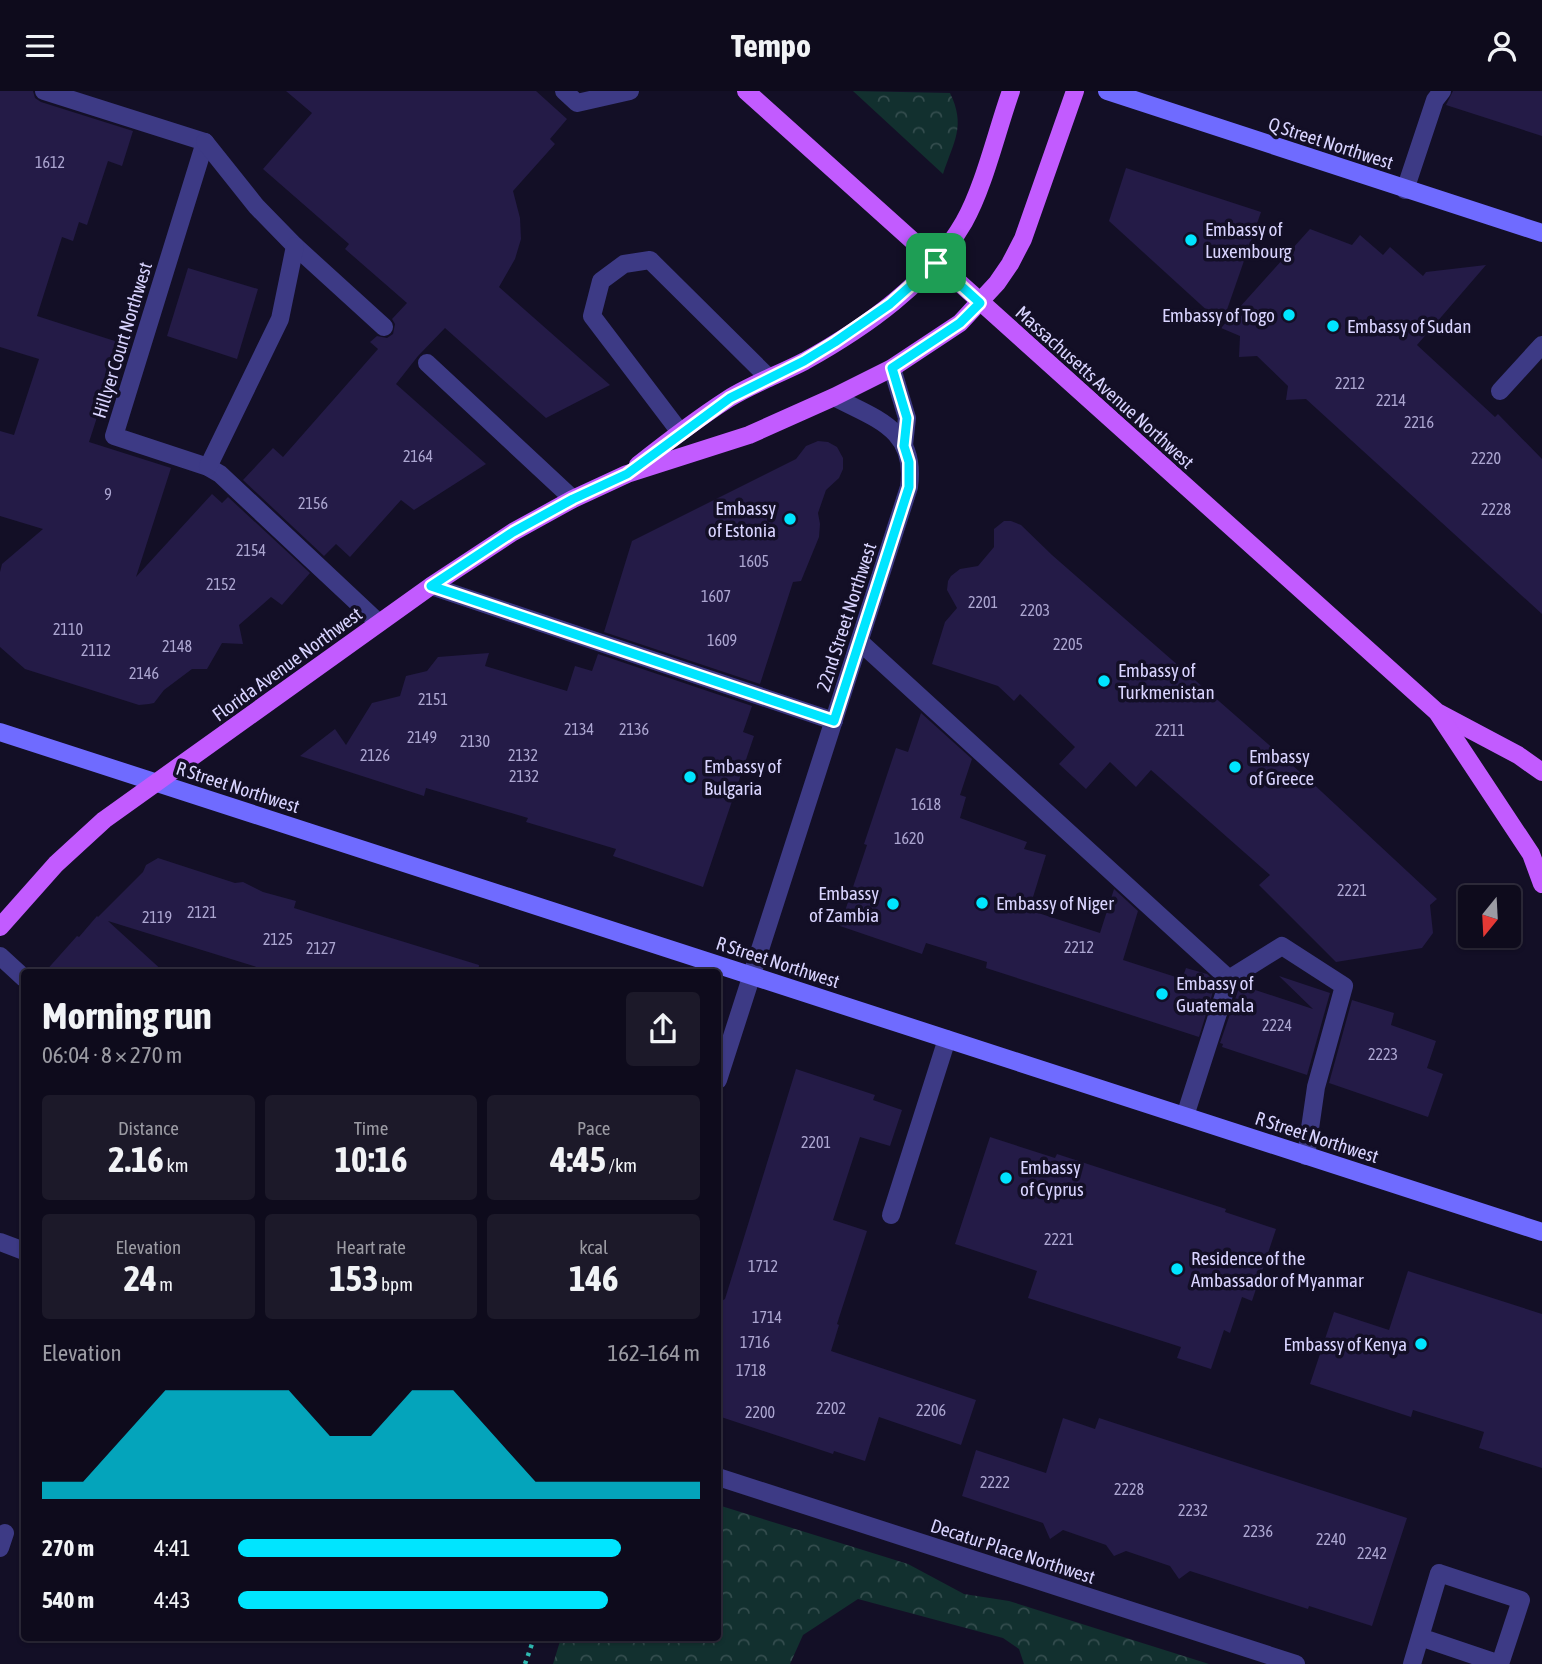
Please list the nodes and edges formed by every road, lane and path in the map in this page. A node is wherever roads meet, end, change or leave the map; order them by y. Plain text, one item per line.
1 (44, 91) edge
2 (564, 91) edge
3 (630, 91) edge
4 (746, 91) edge
5 (1011, 91) edge
6 (1075, 91) edge
7 (1107, 91) edge
8 (1442, 91) edge
9 (205, 142) junction
10 (1405, 190) junction
11 (1542, 233) edge
12 (295, 246) junction
13 (936, 263) junction
14 (980, 303) junction
15 (384, 327) dead end
16 (1542, 345) edge
17 (427, 363) dead end
18 (892, 368) junction
19 (769, 378) junction
20 (1500, 391) dead end
21 (834, 397) junction
22 (680, 432) junction
23 (904, 446) junction
24 (208, 467) junction
25 (627, 474) junction
26 (573, 499) junction
27 (431, 586) junction
28 (379, 624) junction
29 (860, 642) junction
30 (1437, 712) junction
31 (834, 721) junction
32 (0, 732) edge
33 (1542, 772) edge
34 (157, 783) junction
35 (1542, 884) edge
36 (0, 927) edge
37 (0, 956) edge
38 (21, 975) edge
39 (751, 975) junction
40 (1229, 979) junction
41 (947, 1039) junction
42 (721, 1070) edge
43 (1185, 1116) junction
44 (1306, 1156) junction
45 (891, 1215) dead end
46 (1542, 1232) edge
47 (0, 1243) edge
48 (21, 1250) edge
49 (721, 1478) edge
50 (1420, 1637) junction
51 (533, 1641) edge
52 (525, 1664) edge
53 (1296, 1664) edge
54 (1412, 1664) edge

1 - 9 street
2 - 3 street
4 - 13 main road, Massachusetts Avenue Northwest
5 - 13 main road
6 - 14 main road
7 - 10 main road, Q Street Northwest
8 - 10 street
9 - 12 street
9 - 24 street, Hillyer Court Northwest
10 - 11 main road, Q Street Northwest
12 - 15 street
12 - 24 street
13 - 14 main road, Massachusetts Avenue Northwest
13 - 19 main road, Florida Avenue Northwest
14 - 18 main road, Florida Avenue Northwest
14 - 30 main road, Massachusetts Avenue Northwest
16 - 20 street
17 - 26 street
18 - 21 main road, Florida Avenue Northwest
18 - 23 street, 22nd Street Northwest
19 - 22 main road, Florida Avenue Northwest
19 - 22 street
21 - 23 street
21 - 25 main road, Florida Avenue Northwest
22 - 25 main road, Florida Avenue Northwest
23 - 29 street, 22nd Street Northwest
24 - 28 street, Hillyer Court Northwest
25 - 26 main road, Florida Avenue Northwest
26 - 27 main road, Florida Avenue Northwest
27 - 28 main road, Florida Avenue Northwest
27 - 31 street
28 - 34 main road, Florida Avenue Northwest
29 - 31 street, 22nd Street Northwest
29 - 40 street
30 - 33 main road, Massachusetts Avenue Northwest
30 - 35 main road, Massachusetts Avenue Northwest
31 - 39 street, 22nd Street Northwest
32 - 34 main road, R Street Northwest
34 - 36 main road, Florida Avenue Northwest
34 - 39 main road, R Street Northwest
37 - 38 street
39 - 41 main road, R Street Northwest
39 - 42 street, 22nd Street Northwest
40 - 43 street
40 - 44 street
41 - 43 main road, R Street Northwest
41 - 45 street
43 - 44 main road, R Street Northwest
44 - 46 main road, R Street Northwest
47 - 48 street
49 - 53 street, Decatur Place Northwest
50 - 50 street
50 - 54 street
51 - 52 path

